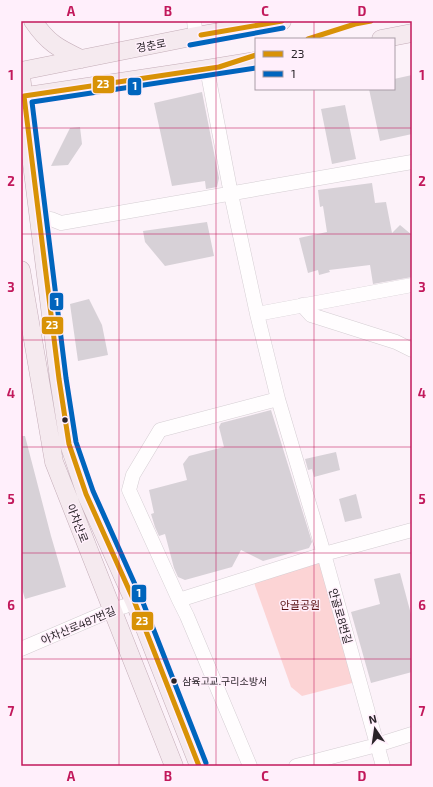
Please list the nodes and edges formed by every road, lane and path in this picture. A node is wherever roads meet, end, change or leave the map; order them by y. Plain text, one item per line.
1 (33, 21) edge
2 (282, 21) edge
3 (195, 29) edge
4 (412, 33) edge
5 (387, 38) edge
6 (81, 59) junction
7 (255, 61) edge
8 (207, 70) junction
9 (21, 71) edge
10 (21, 76) edge
11 (22, 96) edge
12 (412, 162) edge
13 (231, 194) junction
14 (39, 220) junction
15 (21, 270) edge
16 (412, 286) edge
17 (302, 305) junction
18 (257, 314) junction
19 (412, 350) edge
20 (278, 399) junction
21 (412, 530) edge
22 (324, 554) junction
23 (179, 600) junction
24 (135, 602) junction
25 (112, 610) junction
26 (21, 649) edge
27 (412, 734) edge
28 (377, 745) junction
29 (174, 766) edge
30 (199, 766) edge
31 (250, 766) edge
32 (296, 766) edge
33 (383, 766) edge

1 - 6 main road
2 - 3 main road, 경춘로
3 - 6 main road, 경춘로
4 - 5 main road
6 - 9 main road, 경춘로
7 - 8 main road
8 - 11 main road
8 - 13 street, 안골로8번길
10 - 11 main road, 아차산로
11 - 14 main road, 아차산로
12 - 13 street
13 - 14 street
13 - 18 street, 안골로8번길
14 - 24 main road, 아차산로
15 - 25 main road, 아차산로
16 - 17 street
17 - 18 street
17 - 19 street
18 - 20 street, 안골로8번길
20 - 22 street, 안골로8번길
20 - 23 street
21 - 22 street
22 - 23 street
22 - 28 street, 안골로8번길
23 - 31 street
24 - 25 street, 아차산로487번길
24 - 30 main road, 아차산로
25 - 26 street, 아차산로487번길
25 - 29 main road, 아차산로
27 - 28 street
28 - 32 street
28 - 33 street, 안골로8번길

